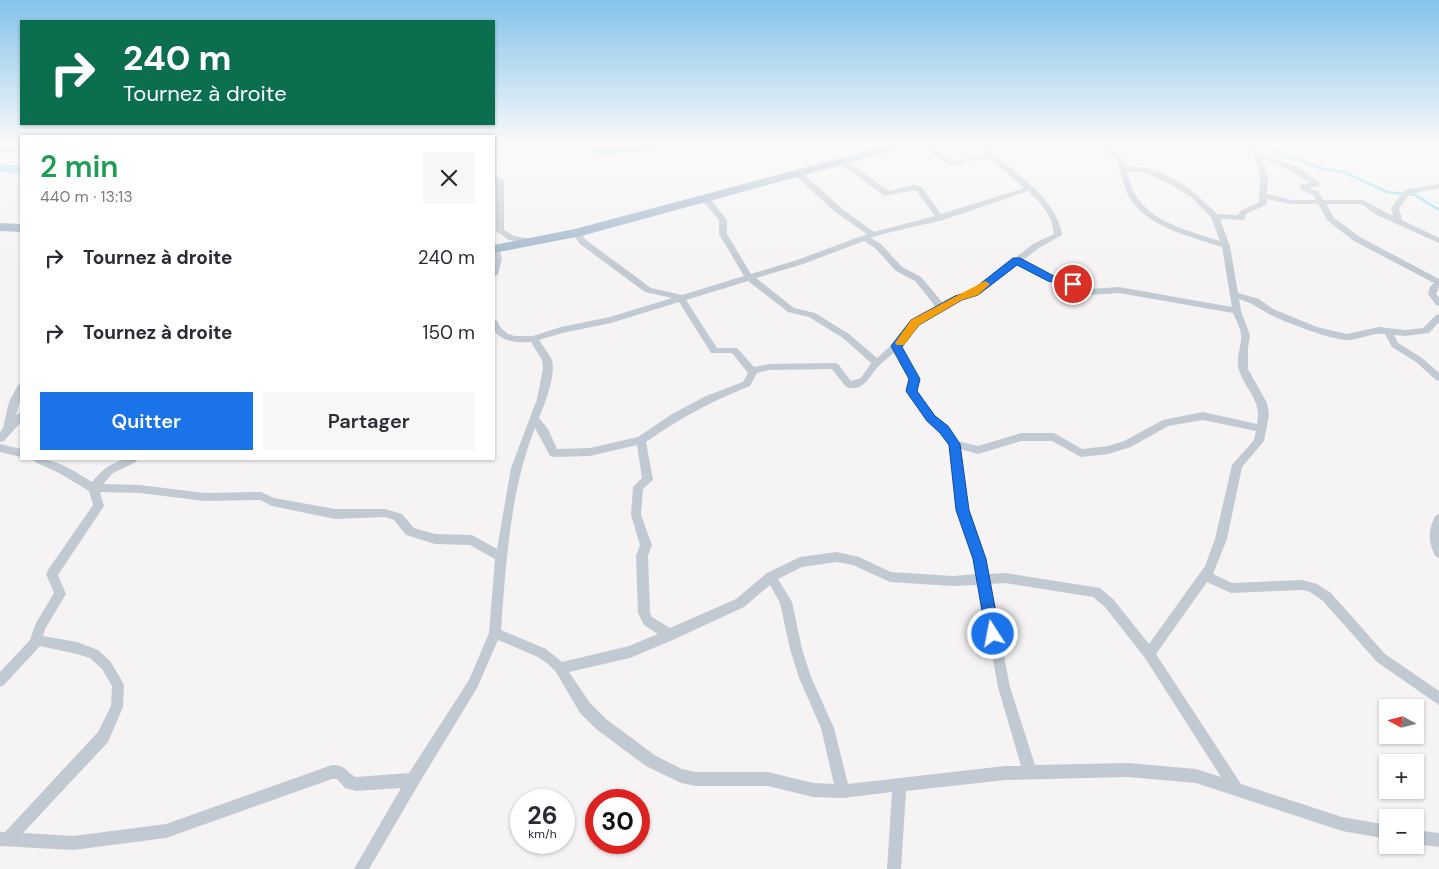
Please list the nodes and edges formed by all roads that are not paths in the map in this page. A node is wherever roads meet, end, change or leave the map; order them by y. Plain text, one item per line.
1 (500, 187) edge
2 (749, 187) edge
3 (812, 187) edge
4 (878, 187) edge
5 (1128, 187) edge
6 (1180, 187) edge
7 (1264, 187) edge
8 (1304, 187) edge
9 (1437, 187) edge
10 (1031, 188) joint
11 (1264, 196) junction
12 (705, 198) junction
13 (1321, 203) junction
14 (1215, 216) junction
15 (940, 218) junction
16 (1398, 221) junction
17 (0, 227) edge
18 (20, 228) edge
19 (576, 233) junction
20 (869, 236) junction
21 (1439, 241) edge
22 (535, 242) junction
23 (1226, 246) junction
24 (495, 249) edge
25 (1017, 260) junction
26 (495, 270) edge
27 (749, 277) junction
28 (1439, 282) edge
29 (1235, 295) junction
30 (681, 298) junction
31 (1439, 303) edge
32 (941, 307) junction
33 (1237, 311) junction
34 (1439, 317) edge
35 (495, 325) edge
36 (1388, 331) junction
37 (533, 338) junction
38 (896, 346) junction
39 (877, 363) junction
40 (752, 371) junction
41 (1439, 378) edge
42 (20, 389) edge
43 (20, 417) edge
44 (535, 420) junction
45 (1262, 429) junction
46 (8, 430) junction
47 (0, 438) edge
48 (641, 440) junction
49 (954, 444) junction
50 (0, 448) edge
51 (20, 453) edge
52 (41, 460) edge
53 (130, 460) edge
54 (93, 488) junction
55 (1439, 518) edge
56 (1439, 553) edge
57 (501, 557) junction
58 (1205, 576) junction
59 (771, 578) junction
60 (982, 579) junction
61 (495, 633) junction
62 (671, 635) junction
63 (37, 640) junction
64 (1148, 654) junction
65 (560, 668) junction
66 (0, 681) edge
67 (1439, 699) edge
68 (1030, 772) junction
69 (413, 780) junction
70 (899, 786) junction
71 (1237, 790) junction
72 (843, 791) junction
73 (1379, 830) edge
74 (1424, 838) edge
75 (4, 840) edge
76 (1439, 840) edge
77 (361, 869) edge
78 (894, 869) edge

1 - 22 street
2 - 12 highway
3 - 20 street
4 - 15 street
5 - 23 street
6 - 14 street
7 - 11 street
8 - 13 street
9 - 16 street
10 - 15 street
10 - 25 street
11 - 13 street
11 - 14 street
12 - 19 highway
12 - 27 street
13 - 16 street
13 - 28 street
14 - 23 street
15 - 20 street
16 - 21 street
17 - 18 highway
19 - 22 highway
19 - 30 street
20 - 27 street
20 - 32 street
22 - 24 highway
23 - 29 street
24 - 26 street
25 - 32 street
25 - 33 street
27 - 30 street
27 - 39 street
28 - 31 street
29 - 33 street
29 - 36 street
30 - 37 street
30 - 40 street
32 - 38 street
33 - 45 street
34 - 36 street
35 - 37 street
36 - 41 street
37 - 44 street
38 - 39 street
38 - 49 street
39 - 40 street
40 - 48 street
42 - 46 street
43 - 46 street
44 - 48 street
44 - 57 street
45 - 49 street
45 - 58 street
46 - 47 street
48 - 62 street
49 - 60 street
50 - 51 street
52 - 54 street
53 - 54 street
54 - 57 street
54 - 63 street
55 - 56 street
57 - 61 street
58 - 64 street
58 - 67 street
59 - 60 street
59 - 62 street
59 - 72 street
60 - 64 street
60 - 68 street
61 - 65 street
61 - 69 street
62 - 65 street
63 - 66 street
63 - 75 street
64 - 71 street
65 - 72 street
68 - 70 street
68 - 71 street
69 - 75 street
69 - 77 street
70 - 72 street
70 - 78 street
71 - 73 street
74 - 76 street

